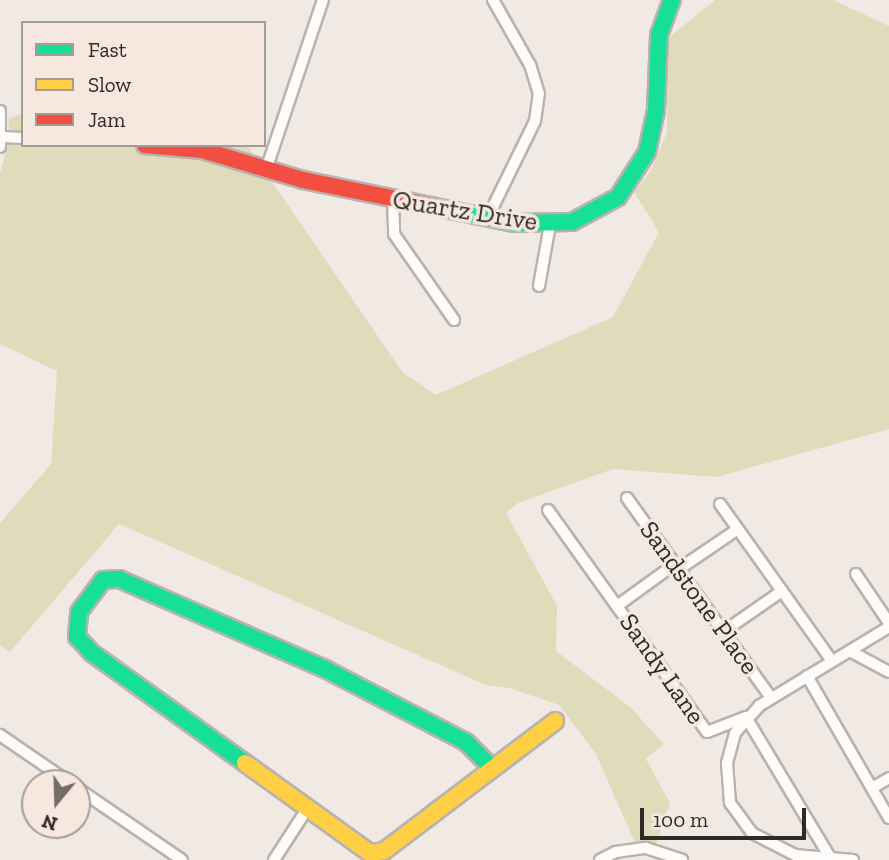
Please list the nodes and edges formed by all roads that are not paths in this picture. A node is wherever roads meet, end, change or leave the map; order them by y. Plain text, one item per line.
1 (323, 0) edge
2 (493, 0) edge
3 (672, 0) edge
4 (0, 111) edge
5 (21, 138) edge
6 (1, 142) edge
7 (168, 147) edge
8 (266, 170) junction
9 (393, 200) junction
10 (488, 216) junction
11 (550, 225) junction
12 (539, 286) dead end
13 (454, 320) dead end
14 (626, 498) dead end
15 (720, 504) dead end
16 (548, 510) dead end
17 (738, 529) junction
18 (677, 566) junction
19 (856, 573) dead end
20 (782, 591) junction
21 (617, 606) junction
22 (889, 625) edge
23 (723, 632) junction
24 (850, 651) junction
25 (832, 661) junction
26 (889, 672) edge
27 (807, 676) junction
28 (771, 698) junction
29 (746, 717) junction
30 (555, 721) dead end
31 (0, 735) edge
32 (491, 767) junction
33 (50, 769) edge
34 (889, 778) edge
35 (872, 788) junction
36 (91, 798) edge
37 (307, 809) junction
38 (889, 818) edge
39 (831, 859) edge
40 (182, 860) edge
41 (274, 860) edge
42 (600, 860) edge
43 (682, 860) edge
44 (853, 860) edge

1 - 8 street
2 - 10 street
3 - 11 street, Quartz Drive
4 - 6 street
5 - 6 street
7 - 8 street, Quartz Drive
8 - 9 street, Quartz Drive
9 - 10 street, Quartz Drive
9 - 13 street
10 - 11 street, Quartz Drive
11 - 12 street
14 - 18 street, Sandstone Place
15 - 17 street
16 - 21 street, Sandy Lane
17 - 18 street, Sandy Lane
17 - 20 street
18 - 21 street, Sandy Lane
18 - 23 street, Sandstone Place
19 - 22 street
20 - 23 street
20 - 25 street
21 - 29 street, Sandy Lane
22 - 24 street
23 - 28 street, Sandstone Place
24 - 25 street
24 - 26 street
25 - 27 street
27 - 28 street
27 - 35 street
28 - 29 street
29 - 39 street
29 - 39 street
30 - 32 street
31 - 33 street
32 - 37 street
32 - 37 street
34 - 35 street
35 - 38 street
36 - 40 street
37 - 41 street
39 - 44 street
42 - 43 street

